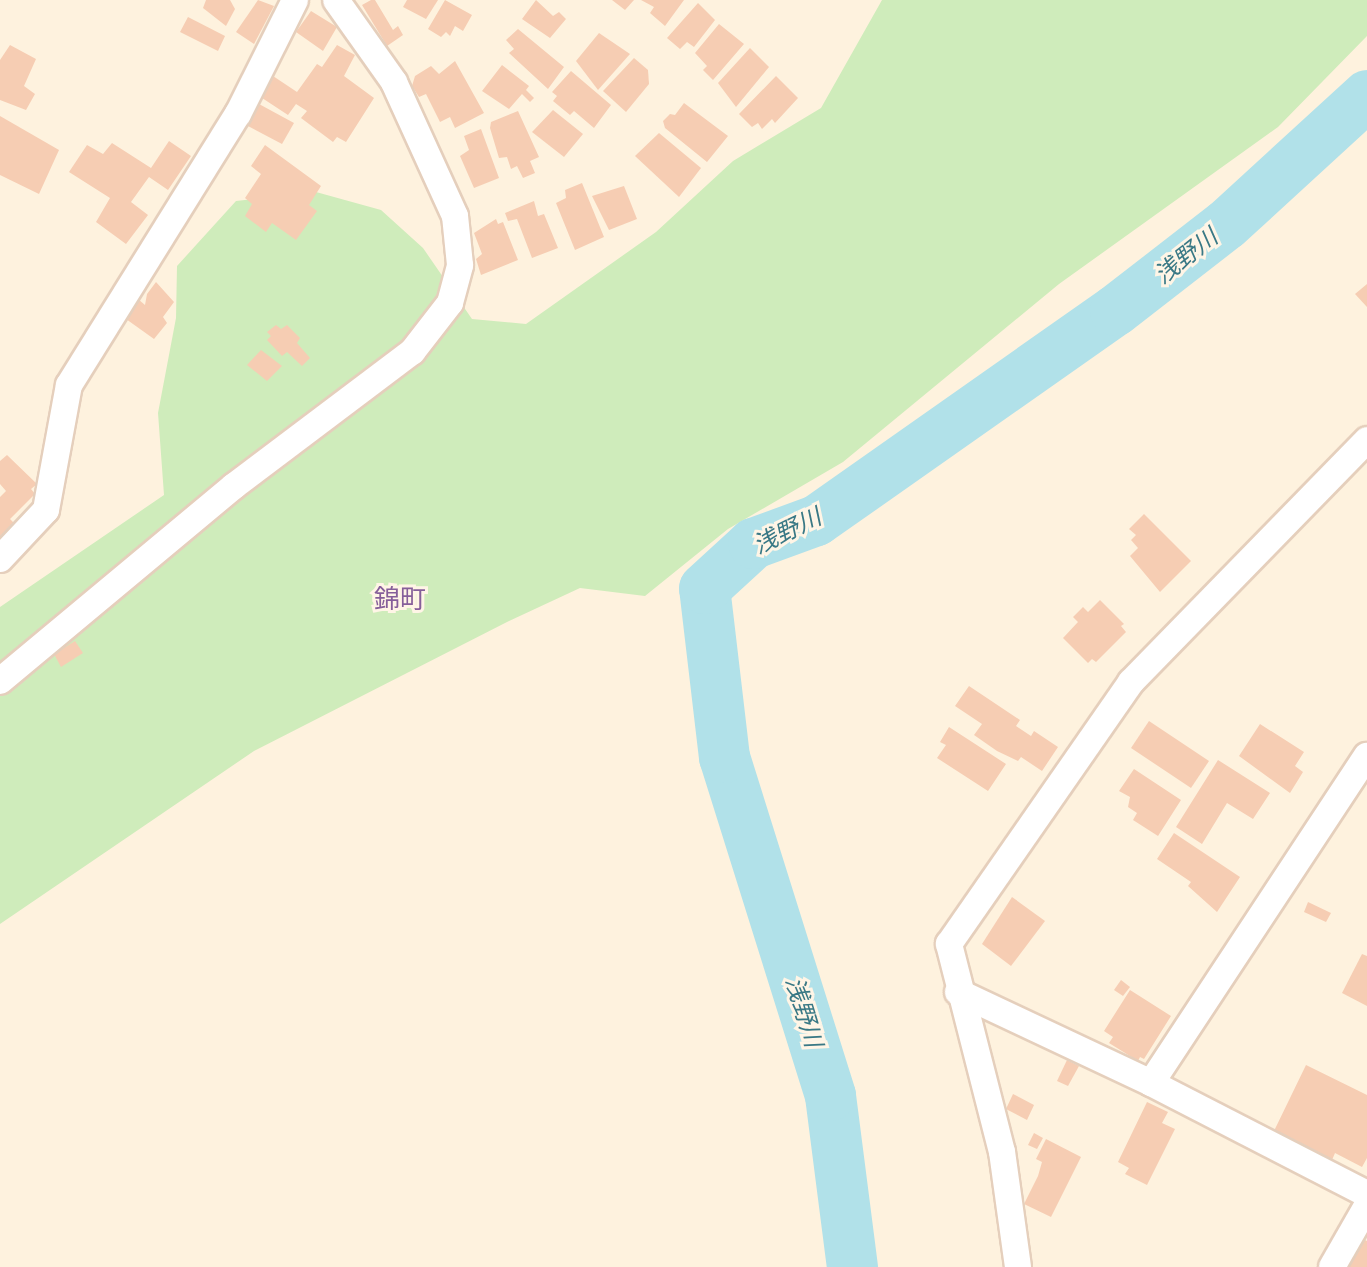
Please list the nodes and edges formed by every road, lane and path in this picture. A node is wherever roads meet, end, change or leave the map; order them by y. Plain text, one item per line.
1 (295, 0) edge
2 (336, 0) edge
3 (1367, 440) edge
4 (0, 559) edge
5 (0, 681) edge
6 (1367, 756) edge
7 (958, 992) junction
8 (1151, 1083) junction
9 (1367, 1194) edge
10 (1367, 1206) edge
11 (1018, 1267) edge
12 (1332, 1267) edge

1 - 4 street
2 - 5 street
3 - 7 street
6 - 8 street
7 - 8 street
7 - 11 street
8 - 9 street
10 - 12 street

